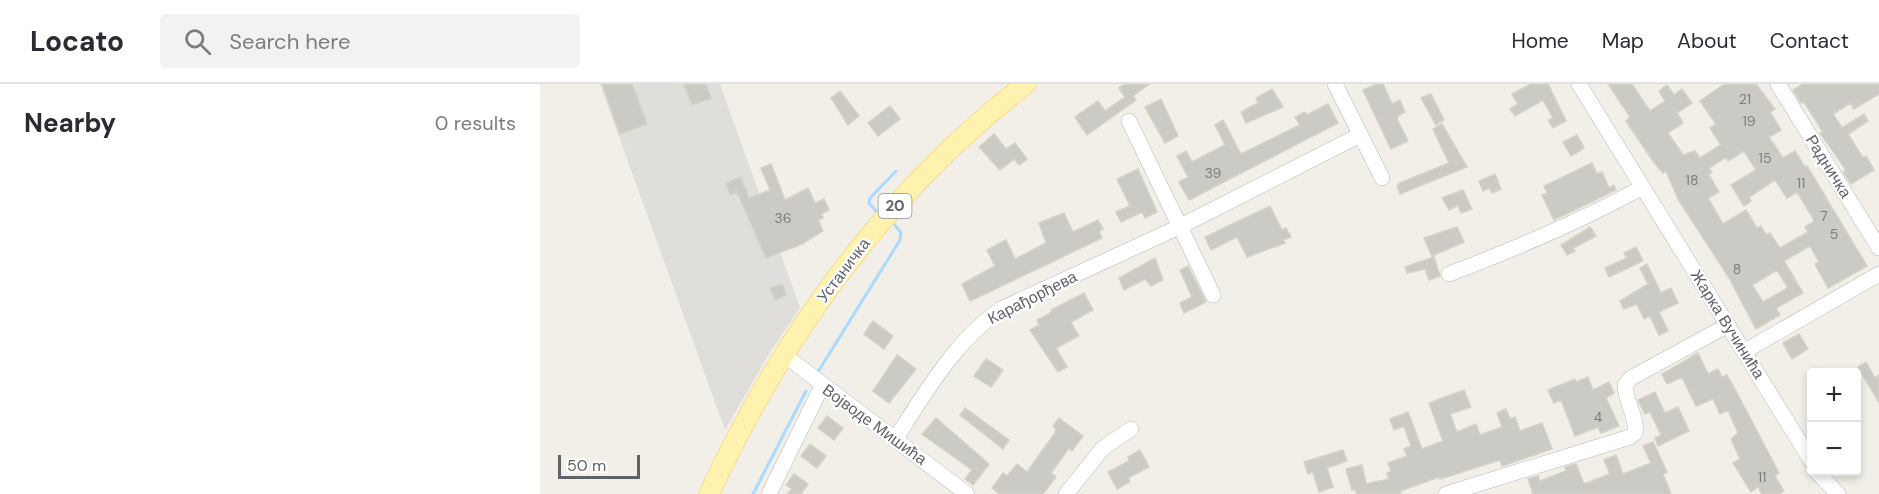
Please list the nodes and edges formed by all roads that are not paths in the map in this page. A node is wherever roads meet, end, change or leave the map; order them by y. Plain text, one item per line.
1 (1026, 84) edge
2 (1335, 84) edge
3 (1579, 84) edge
4 (1778, 84) edge
5 (1129, 121) dead end
6 (1360, 135) junction
7 (1382, 178) dead end
8 (1643, 187) junction
9 (1181, 226) junction
10 (1879, 248) edge
11 (1449, 274) dead end
12 (1879, 274) edge
13 (1213, 295) dead end
14 (1728, 326) junction
15 (1745, 351) junction
16 (783, 354) junction
17 (822, 386) junction
18 (1131, 429) dead end
19 (896, 438) junction
20 (1807, 454) edge
21 (1822, 476) edge
22 (1834, 492) edge
23 (709, 494) edge
24 (769, 494) edge
25 (967, 494) edge
26 (1066, 494) edge
27 (1446, 494) edge

1 - 16 main road, Устаничка / 20
2 - 6 street
3 - 8 street, Жарка Вучинића
4 - 10 street, Радничка
5 - 9 street
6 - 7 street
6 - 9 street, Карађорђева
8 - 11 street
8 - 14 street, Жарка Вучинића
9 - 13 street
9 - 19 street, Карађорђева
12 - 15 street
14 - 15 street, Жарка Вучинића
14 - 27 street
15 - 20 street, Жарка Вучинића
16 - 17 street, Војводе Мишића
16 - 23 main road, Устаничка / 20
17 - 19 street, Војводе Мишића
17 - 24 street
18 - 26 street
19 - 25 street, Војводе Мишића
21 - 22 street

